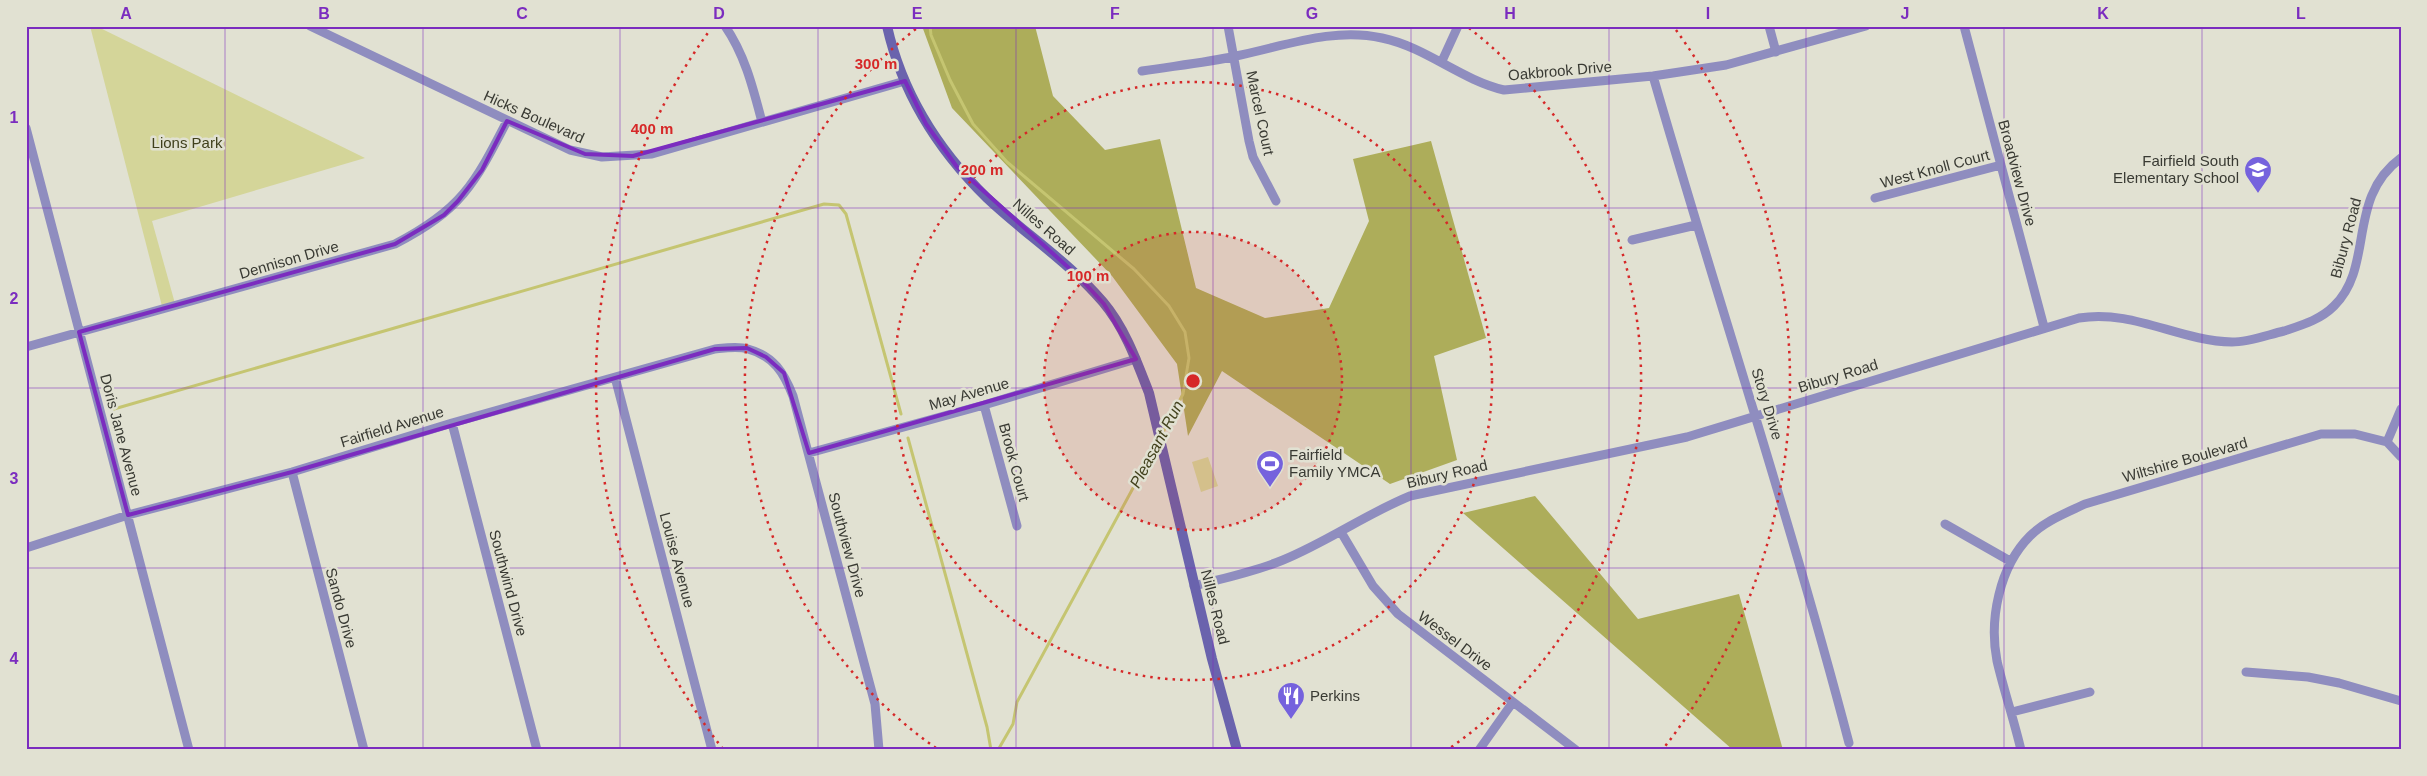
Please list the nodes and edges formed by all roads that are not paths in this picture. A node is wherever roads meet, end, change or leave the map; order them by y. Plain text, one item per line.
1 (310, 26) edge
2 (725, 26) edge
3 (888, 26) edge
4 (1228, 26) edge
5 (1458, 26) edge
6 (1769, 26) edge
7 (1866, 26) edge
8 (1964, 26) edge
9 (1776, 52) junction
10 (1234, 57) junction
11 (1442, 61) junction
12 (1142, 70) dead end
13 (1654, 76) junction
14 (905, 81) junction
15 (507, 121) junction
16 (762, 122) junction
17 (26, 128) edge
18 (2401, 158) edge
19 (2001, 165) junction
20 (1875, 198) dead end
21 (1276, 201) dead end
22 (1696, 225) junction
23 (1632, 240) dead end
24 (2044, 327) junction
25 (79, 332) junction
26 (26, 347) edge
27 (766, 357) joint
28 (1136, 359) junction
29 (616, 378) junction
30 (984, 405) junction
31 (2401, 409) edge
32 (1756, 416) junction
33 (452, 424) junction
34 (2387, 442) junction
35 (809, 453) junction
36 (2401, 457) edge
37 (292, 472) junction
38 (128, 516) junction
39 (1945, 524) dead end
40 (1017, 526) dead end
41 (1341, 532) junction
42 (26, 548) edge
43 (2010, 561) junction
44 (1194, 586) junction
45 (2246, 672) dead end
46 (2090, 692) dead end
47 (2401, 701) edge
48 (1513, 702) junction
49 (2012, 712) junction
50 (1849, 743) dead end
51 (190, 750) edge
52 (364, 750) edge
53 (537, 750) edge
54 (712, 750) edge
55 (879, 750) edge
56 (1237, 750) edge
57 (1479, 750) edge
58 (1576, 750) edge
59 (2021, 750) edge

1 - 15 street, Hicks Boulevard
2 - 16 street
3 - 14 street, Nilles Road
4 - 10 street, Marcel Court
5 - 11 street
6 - 9 street
7 - 9 street, Oakbrook Drive
8 - 19 street, Broadview Drive
9 - 13 street, Oakbrook Drive
10 - 11 street, Oakbrook Drive
10 - 12 street, Oakbrook Drive
10 - 21 street, Marcel Court
11 - 13 street, Oakbrook Drive
13 - 22 street, Story Drive
14 - 16 street, Hicks Boulevard
14 - 28 street, Nilles Road
15 - 16 street, Hicks Boulevard
15 - 25 street, Dennison Drive
17 - 25 street, Doris Jane Avenue
18 - 24 street, Bibury Road
19 - 20 street, West Knoll Court
19 - 24 street, Broadview Drive
22 - 23 street
22 - 32 street, Story Drive
24 - 32 street, Bibury Road
25 - 26 street, Dennison Drive
25 - 38 street, Doris Jane Avenue
27 - 29 street, Fairfield Avenue
27 - 35 street, Southview Drive
28 - 30 street, May Avenue
28 - 44 street, Nilles Road
29 - 33 street, Fairfield Avenue
29 - 54 street, Louise Avenue
30 - 35 street, May Avenue
30 - 40 street, Brook Court
31 - 34 street
32 - 41 street, Bibury Road
32 - 50 street, Story Drive
33 - 37 street, Fairfield Avenue
33 - 53 street, Southwind Drive
34 - 36 street
34 - 43 street, Wiltshire Boulevard
35 - 55 street, Southview Drive
37 - 38 street, Fairfield Avenue
37 - 52 street, Sando Drive
38 - 42 street, Fairfield Avenue
38 - 51 street, Doris Jane Avenue
39 - 43 street
41 - 44 street, Bibury Road
41 - 48 street, Wessel Drive
43 - 49 street, Wiltshire Boulevard
44 - 56 street, Nilles Road
45 - 47 street
46 - 49 street
48 - 57 street
48 - 58 street, Wessel Drive
49 - 59 street, Wiltshire Boulevard

